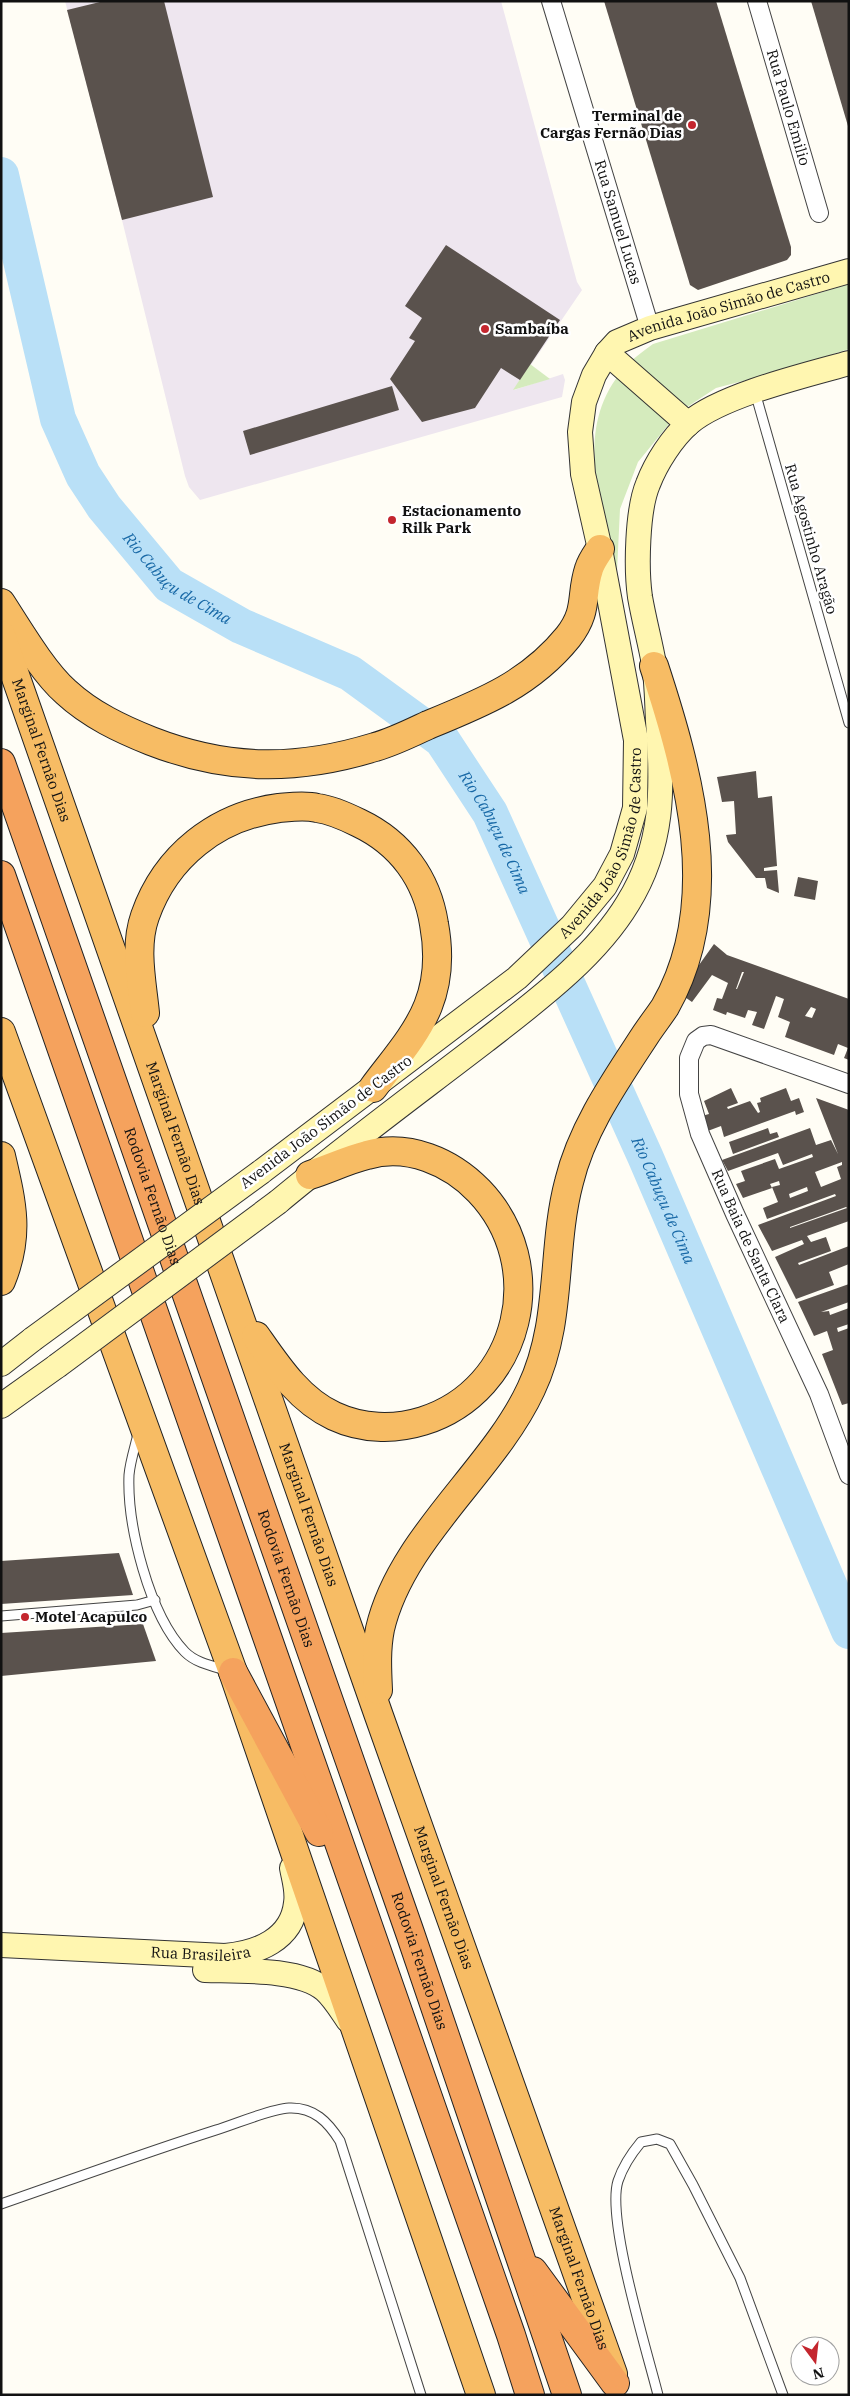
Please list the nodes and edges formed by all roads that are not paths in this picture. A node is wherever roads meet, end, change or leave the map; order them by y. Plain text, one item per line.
1 (551, 1) edge
2 (757, 1) edge
3 (819, 213) dead end
4 (849, 271) edge
5 (650, 328) junction
6 (607, 353) junction
7 (849, 363) edge
8 (754, 392) junction
9 (688, 424) junction
10 (600, 549) junction
11 (1, 603) edge
12 (1, 635) edge
13 (654, 666) junction
14 (848, 716) edge
15 (1, 763) edge
16 (1, 874) edge
17 (1, 1032) edge
18 (152, 1067) junction
19 (849, 1084) edge
20 (373, 1088) junction
21 (1, 1156) edge
22 (310, 1175) junction
23 (1, 1281) edge
24 (236, 1307) junction
25 (1, 1364) edge
26 (1, 1406) edge
27 (141, 1422) junction
28 (849, 1475) edge
29 (155, 1600) junction
30 (1, 1616) edge
31 (232, 1672) junction
32 (379, 1716) junction
33 (284, 1827) junction
34 (360, 1909) junction
35 (1, 1945) edge
36 (1, 1959) edge
37 (359, 2036) junction
38 (1, 2204) edge
39 (518, 2250) junction
40 (617, 2389) edge
41 (421, 2395) edge
42 (481, 2395) edge
43 (530, 2395) edge
44 (567, 2395) edge
45 (658, 2395) edge
46 (783, 2395) edge

1 - 5 street, Rua Samuel Lucas
2 - 3 street, Rua Paulo Emilio
4 - 5 main road, Avenida João Simão de Castro
5 - 6 main road, Avenida João Simão de Castro
6 - 9 main road
6 - 10 main road, Avenida João Simão de Castro
7 - 8 main road, Avenida João Simão de Castro
8 - 9 main road, Avenida João Simão de Castro
8 - 14 lane, Rua Agostinho Aragão
9 - 13 main road, Avenida João Simão de Castro
10 - 11 highway
10 - 20 main road, Avenida João Simão de Castro
12 - 18 highway, Marginal Fernão Dias
13 - 22 main road, Avenida João Simão de Castro
13 - 32 highway
15 - 39 highway, Rodovia Fernão Dias
16 - 34 highway
17 - 27 highway
18 - 20 highway
18 - 24 highway, Marginal Fernão Dias
19 - 28 street, Rua Baia de Santa Clara
20 - 25 main road, Avenida João Simão de Castro, bridge
21 - 23 highway
22 - 24 highway
22 - 26 main road, Avenida João Simão de Castro, bridge
24 - 32 highway, Marginal Fernão Dias
27 - 29 lane
27 - 31 highway
29 - 30 lane
29 - 31 lane
31 - 33 highway
31 - 34 highway
32 - 40 highway, Marginal Fernão Dias
33 - 35 main road, Rua Brasileira
33 - 37 highway
34 - 43 highway
36 - 37 main road, Rua Brasileira
37 - 42 highway
38 - 41 lane
39 - 40 highway
39 - 44 highway, Rodovia Fernão Dias
45 - 46 lane

